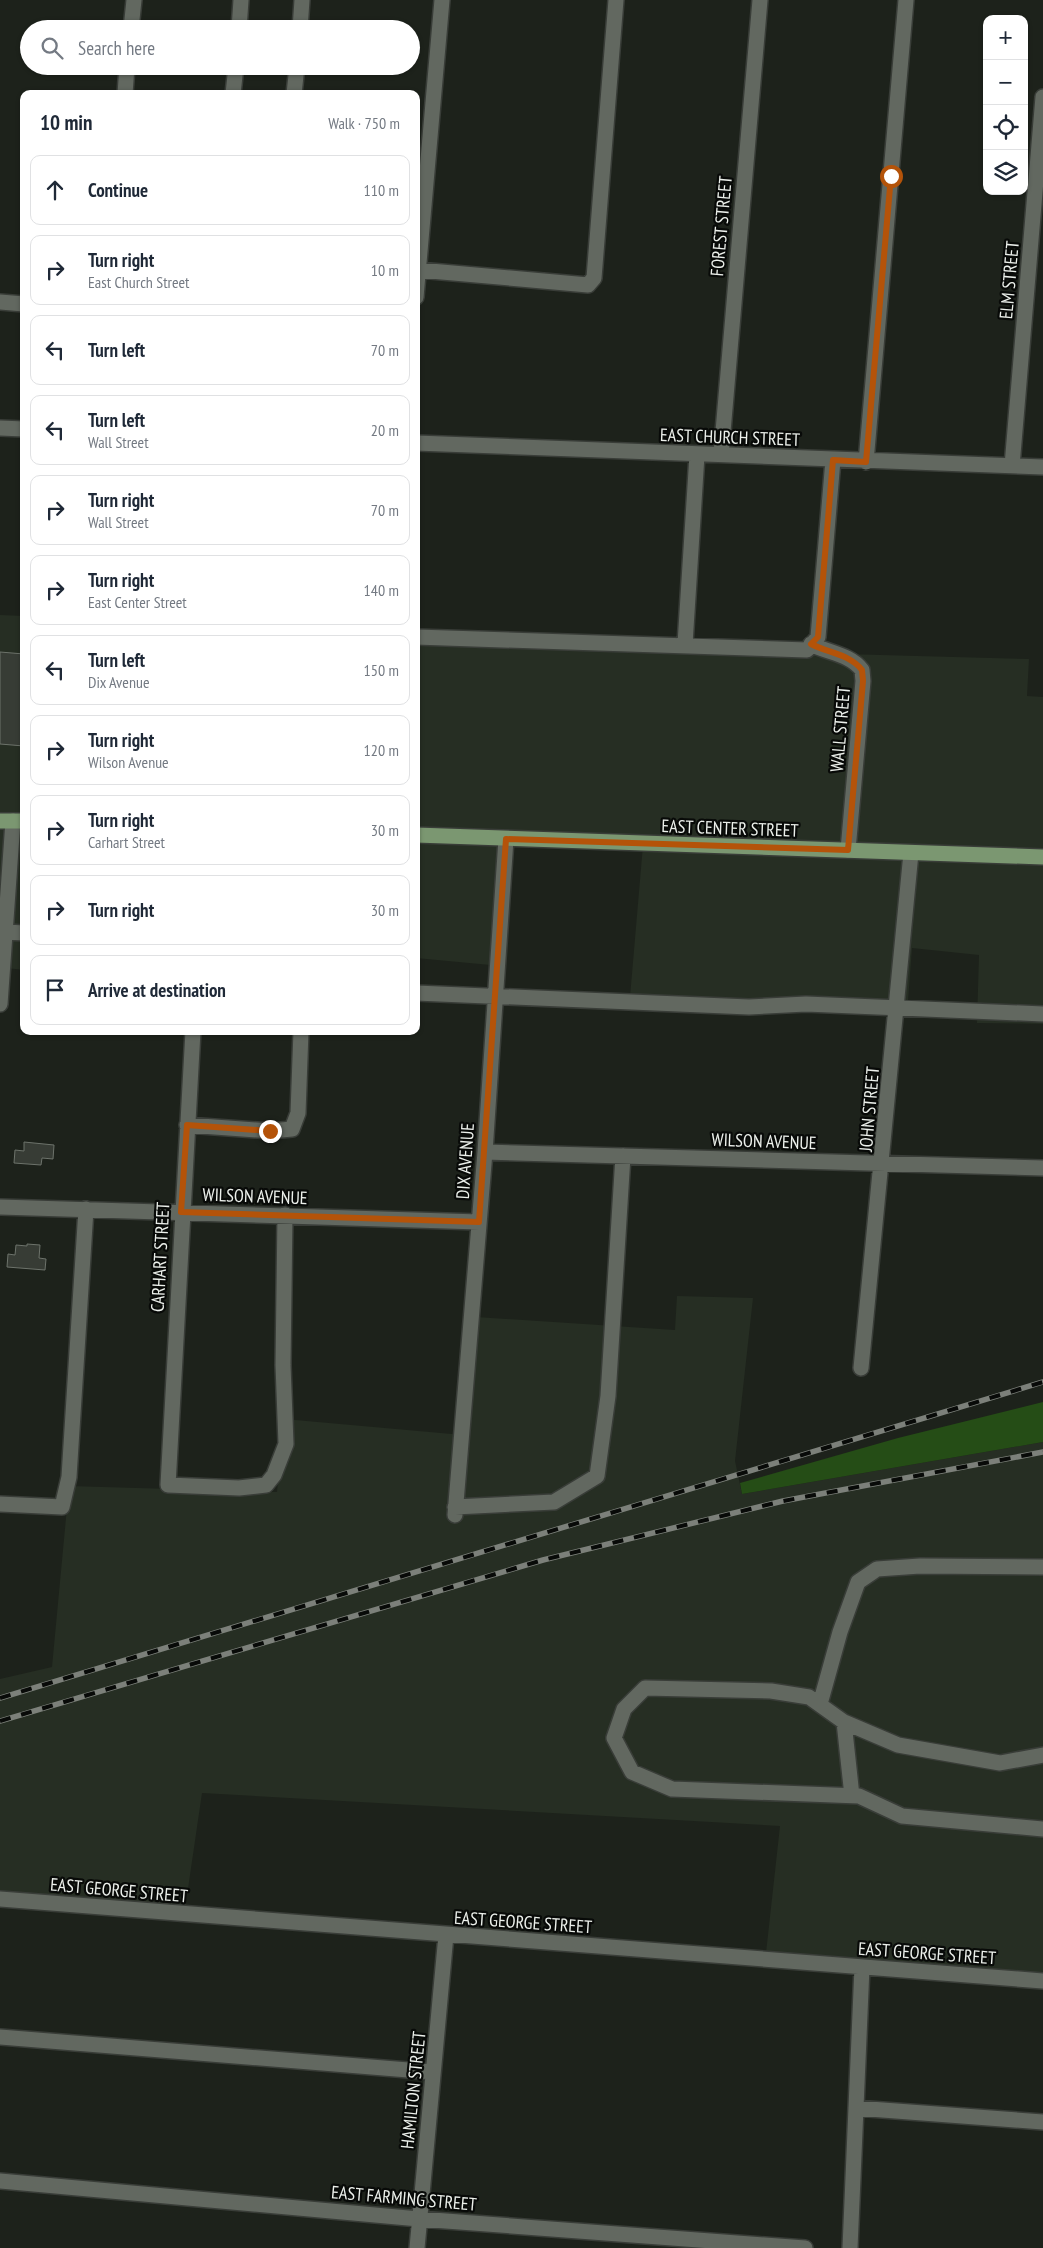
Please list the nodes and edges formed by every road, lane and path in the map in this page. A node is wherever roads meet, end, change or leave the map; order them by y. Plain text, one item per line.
1 (134, 0) edge
2 (241, 0) edge
3 (302, 0) edge
4 (442, 0) edge
5 (616, 0) edge
6 (760, 0) edge
7 (906, 0) edge
8 (132, 20) edge
9 (240, 20) edge
10 (301, 20) edge
11 (126, 75) edge
12 (235, 75) edge
13 (296, 75) edge
14 (124, 90) edge
15 (234, 90) edge
16 (294, 90) edge
17 (1043, 97) edge
18 (420, 248) edge
19 (420, 270) edge
20 (0, 302) edge
21 (20, 304) edge
22 (0, 428) edge
23 (20, 429) edge
24 (420, 444) edge
25 (697, 455) junction
26 (721, 455) junction
27 (833, 460) junction
28 (866, 462) junction
29 (1012, 466) junction
30 (1043, 467) edge
31 (420, 637) edge
32 (685, 644) junction
33 (811, 644) junction
34 (12, 821) edge
35 (420, 836) edge
36 (506, 839) junction
37 (848, 850) junction
38 (912, 853) junction
39 (1043, 857) edge
40 (16, 898) edge
41 (6, 932) junction
42 (20, 933) edge
43 (1, 986) edge
44 (420, 993) edge
45 (495, 996) junction
46 (0, 1004) edge
47 (897, 1009) junction
48 (1043, 1014) edge
49 (193, 1035) edge
50 (301, 1035) edge
51 (187, 1125) junction
52 (485, 1152) junction
53 (623, 1156) junction
54 (882, 1162) junction
55 (1043, 1168) edge
56 (0, 1207) edge
57 (86, 1209) junction
58 (181, 1212) junction
59 (285, 1215) junction
60 (479, 1222) junction
61 (861, 1368) dead end
62 (0, 1504) edge
63 (1043, 1566) edge
64 (820, 1704) junction
65 (844, 1722) junction
66 (1043, 1755) edge
67 (852, 1796) junction
68 (1043, 1829) edge
69 (0, 1899) edge
70 (446, 1935) junction
71 (862, 1967) junction
72 (1043, 1981) edge
73 (0, 2037) edge
74 (433, 2072) junction
75 (856, 2108) junction
76 (1043, 2122) edge
77 (0, 2180) edge
78 (419, 2219) junction
79 (417, 2248) edge
80 (805, 2248) edge
81 (850, 2248) edge

1 - 8 street
2 - 9 street
3 - 10 street
4 - 18 street
5 - 19 street
6 - 26 street, FOREST STREET
7 - 28 street
11 - 14 street
12 - 15 street
13 - 16 street
17 - 29 street, ELM STREET
20 - 21 street
22 - 23 street
24 - 25 street, EAST CHURCH STREET
25 - 26 street, EAST CHURCH STREET
25 - 32 street
26 - 27 street, EAST CHURCH STREET
27 - 28 street, EAST CHURCH STREET
27 - 33 street
28 - 29 street, EAST CHURCH STREET
29 - 30 street, EAST CHURCH STREET
31 - 32 street
32 - 33 street
33 - 37 street, WALL STREET
34 - 40 street
35 - 36 main road, EAST CENTER STREET
36 - 37 main road, EAST CENTER STREET
36 - 45 street, DIX AVENUE
37 - 38 main road, EAST CENTER STREET
38 - 39 main road, EAST CENTER STREET
38 - 47 street, JOHN STREET
40 - 41 street
41 - 42 street
41 - 43 street
43 - 46 street
44 - 45 street
45 - 47 street
45 - 52 street, DIX AVENUE
47 - 48 street
47 - 54 street, JOHN STREET
49 - 51 street, CARHART STREET
50 - 51 street
51 - 58 street, CARHART STREET
52 - 53 street, WILSON AVENUE
52 - 60 street, DIX AVENUE
53 - 54 street, WILSON AVENUE
53 - 60 street, DIX AVENUE
54 - 55 street, WILSON AVENUE
54 - 61 street, JOHN STREET
56 - 57 street, WILSON AVENUE
57 - 58 street, WILSON AVENUE
57 - 62 street
58 - 59 street, WILSON AVENUE
58 - 59 street, CARHART STREET
59 - 60 street, WILSON AVENUE
63 - 64 street
64 - 65 street
64 - 67 street
65 - 66 street
65 - 67 street
67 - 68 street
69 - 70 street, EAST GEORGE STREET
70 - 71 street, EAST GEORGE STREET
70 - 74 street, HAMILTON STREET
71 - 72 street, EAST GEORGE STREET
71 - 75 street
73 - 74 street
74 - 78 street, HAMILTON STREET
75 - 76 street
75 - 81 street
77 - 78 street, EAST FARMING STREET
78 - 79 street, HAMILTON STREET
78 - 80 street, EAST FARMING STREET

